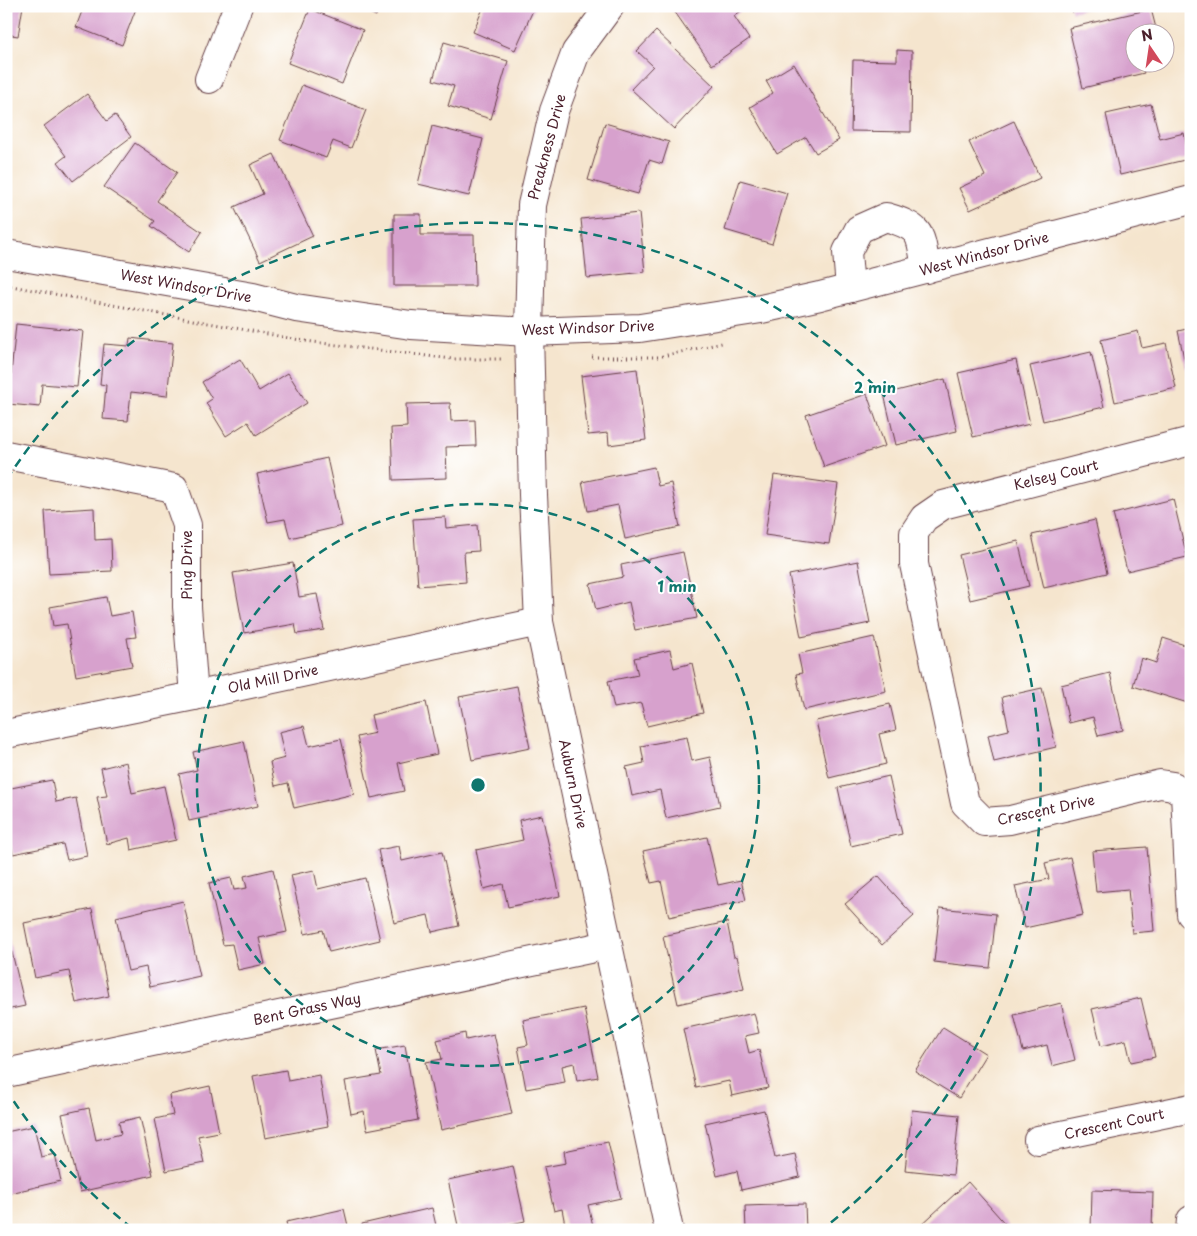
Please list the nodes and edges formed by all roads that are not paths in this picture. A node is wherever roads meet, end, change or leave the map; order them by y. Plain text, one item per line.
1 (238, 6) edge
2 (610, 6) edge
3 (208, 79) dead end
4 (1191, 200) edge
5 (6, 254) edge
6 (926, 269) junction
7 (850, 288) junction
8 (530, 332) junction
9 (1191, 441) edge
10 (6, 455) edge
11 (924, 518) joint
12 (539, 622) junction
13 (194, 696) junction
14 (6, 734) edge
15 (1191, 914) edge
16 (608, 945) junction
17 (6, 1073) edge
18 (1191, 1108) edge
19 (1038, 1140) dead end
20 (1191, 1220) edge
21 (669, 1230) edge
22 (1190, 1230) edge

1 - 3 street
2 - 8 street, Preakness Drive
4 - 6 street, West Windsor Drive
5 - 8 street, West Windsor Drive
6 - 7 street, West Windsor Drive
6 - 7 street
7 - 8 street, West Windsor Drive
8 - 12 street, Auburn Drive
9 - 11 street, Kelsey Court
10 - 13 street, Ping Drive
11 - 15 street, Crescent Drive
12 - 13 street, Old Mill Drive
12 - 16 street, Auburn Drive
13 - 14 street, Old Mill Drive
16 - 17 street, Bent Grass Way
16 - 21 street, Auburn Drive
18 - 19 street, Crescent Court
20 - 22 street

